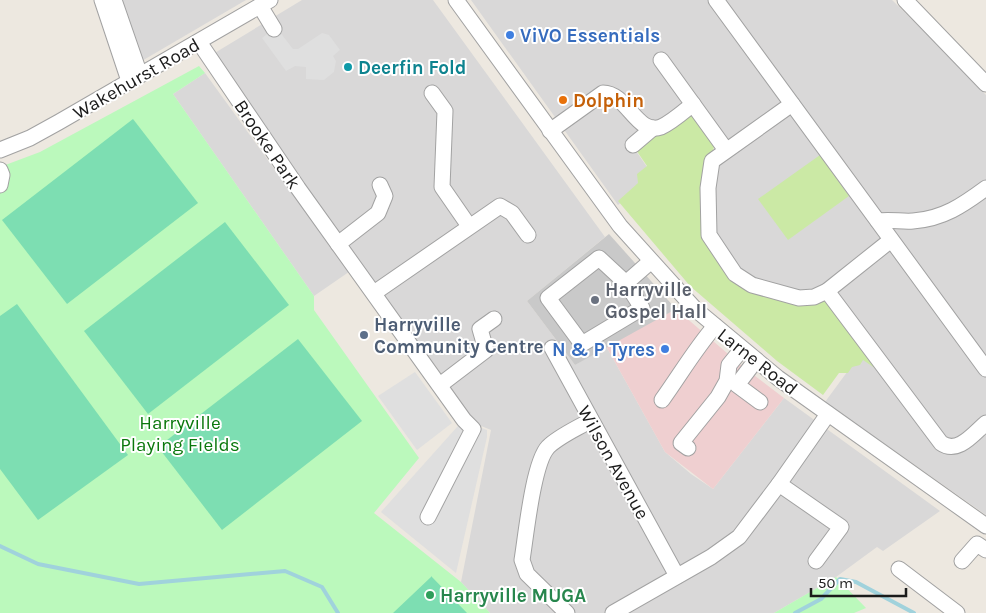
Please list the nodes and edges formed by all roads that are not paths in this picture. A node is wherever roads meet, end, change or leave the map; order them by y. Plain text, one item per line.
1 (102, 0) edge
2 (114, 0) edge
3 (456, 0) edge
4 (716, 0) edge
5 (905, 0) edge
6 (265, 3) edge
7 (274, 29) dead end
8 (199, 42) junction
9 (661, 60) dead end
10 (135, 78) junction
11 (986, 84) edge
12 (432, 93) dead end
13 (693, 104) junction
14 (792, 104) junction
15 (653, 128) junction
16 (550, 131) junction
17 (633, 145) dead end
18 (0, 150) edge
19 (726, 150) junction
20 (0, 170) edge
21 (0, 185) edge
22 (380, 185) dead end
23 (986, 188) edge
24 (878, 222) junction
25 (469, 226) junction
26 (528, 235) dead end
27 (891, 240) junction
28 (338, 244) junction
29 (650, 262) junction
30 (626, 283) junction
31 (827, 291) junction
32 (374, 293) junction
33 (494, 319) dead end
34 (715, 326) junction
35 (552, 348) dead end
36 (742, 349) junction
37 (756, 360) junction
38 (986, 369) edge
39 (894, 381) junction
40 (440, 385) junction
41 (886, 395) dead end
42 (662, 400) dead end
43 (760, 402) dead end
44 (828, 414) junction
45 (591, 420) junction
46 (986, 423) edge
47 (688, 448) dead end
48 (779, 484) junction
49 (428, 517) dead end
50 (986, 526) edge
51 (986, 550) edge
52 (962, 560) dead end
53 (816, 561) dead end
54 (899, 569) dead end
55 (677, 576) junction
56 (567, 613) edge
57 (613, 613) edge
58 (957, 613) edge

1 - 10 street
2 - 10 street
3 - 16 street, Larne Road
4 - 14 street
5 - 11 street
6 - 7 street
6 - 8 street, Wakehurst Road
8 - 10 street, Wakehurst Road
8 - 28 street, Brooke Park
9 - 13 street
10 - 18 street, Wakehurst Road
12 - 25 street
13 - 15 street
13 - 19 street
14 - 19 street
14 - 24 street
15 - 16 street
15 - 17 street
16 - 29 street, Larne Road
19 - 31 street
20 - 21 street
22 - 28 street
23 - 24 street
24 - 27 street
25 - 26 street
25 - 32 street
27 - 31 street
27 - 38 street
28 - 32 street, Brooke Park
29 - 30 street
29 - 34 street, Larne Road
30 - 30 street
31 - 39 street
32 - 40 street, Brooke Park
33 - 40 street
34 - 36 street, Larne Road
34 - 42 street
35 - 45 street, Wilson Avenue
36 - 37 street, Larne Road
36 - 47 street
37 - 43 street
37 - 44 street, Larne Road
39 - 41 street
39 - 46 street
40 - 49 street, Brooke Park
44 - 48 street
44 - 50 street, Larne Road
45 - 55 street, Wilson Avenue
45 - 56 street
48 - 53 street
48 - 55 street
51 - 52 street
54 - 58 street
55 - 57 street

